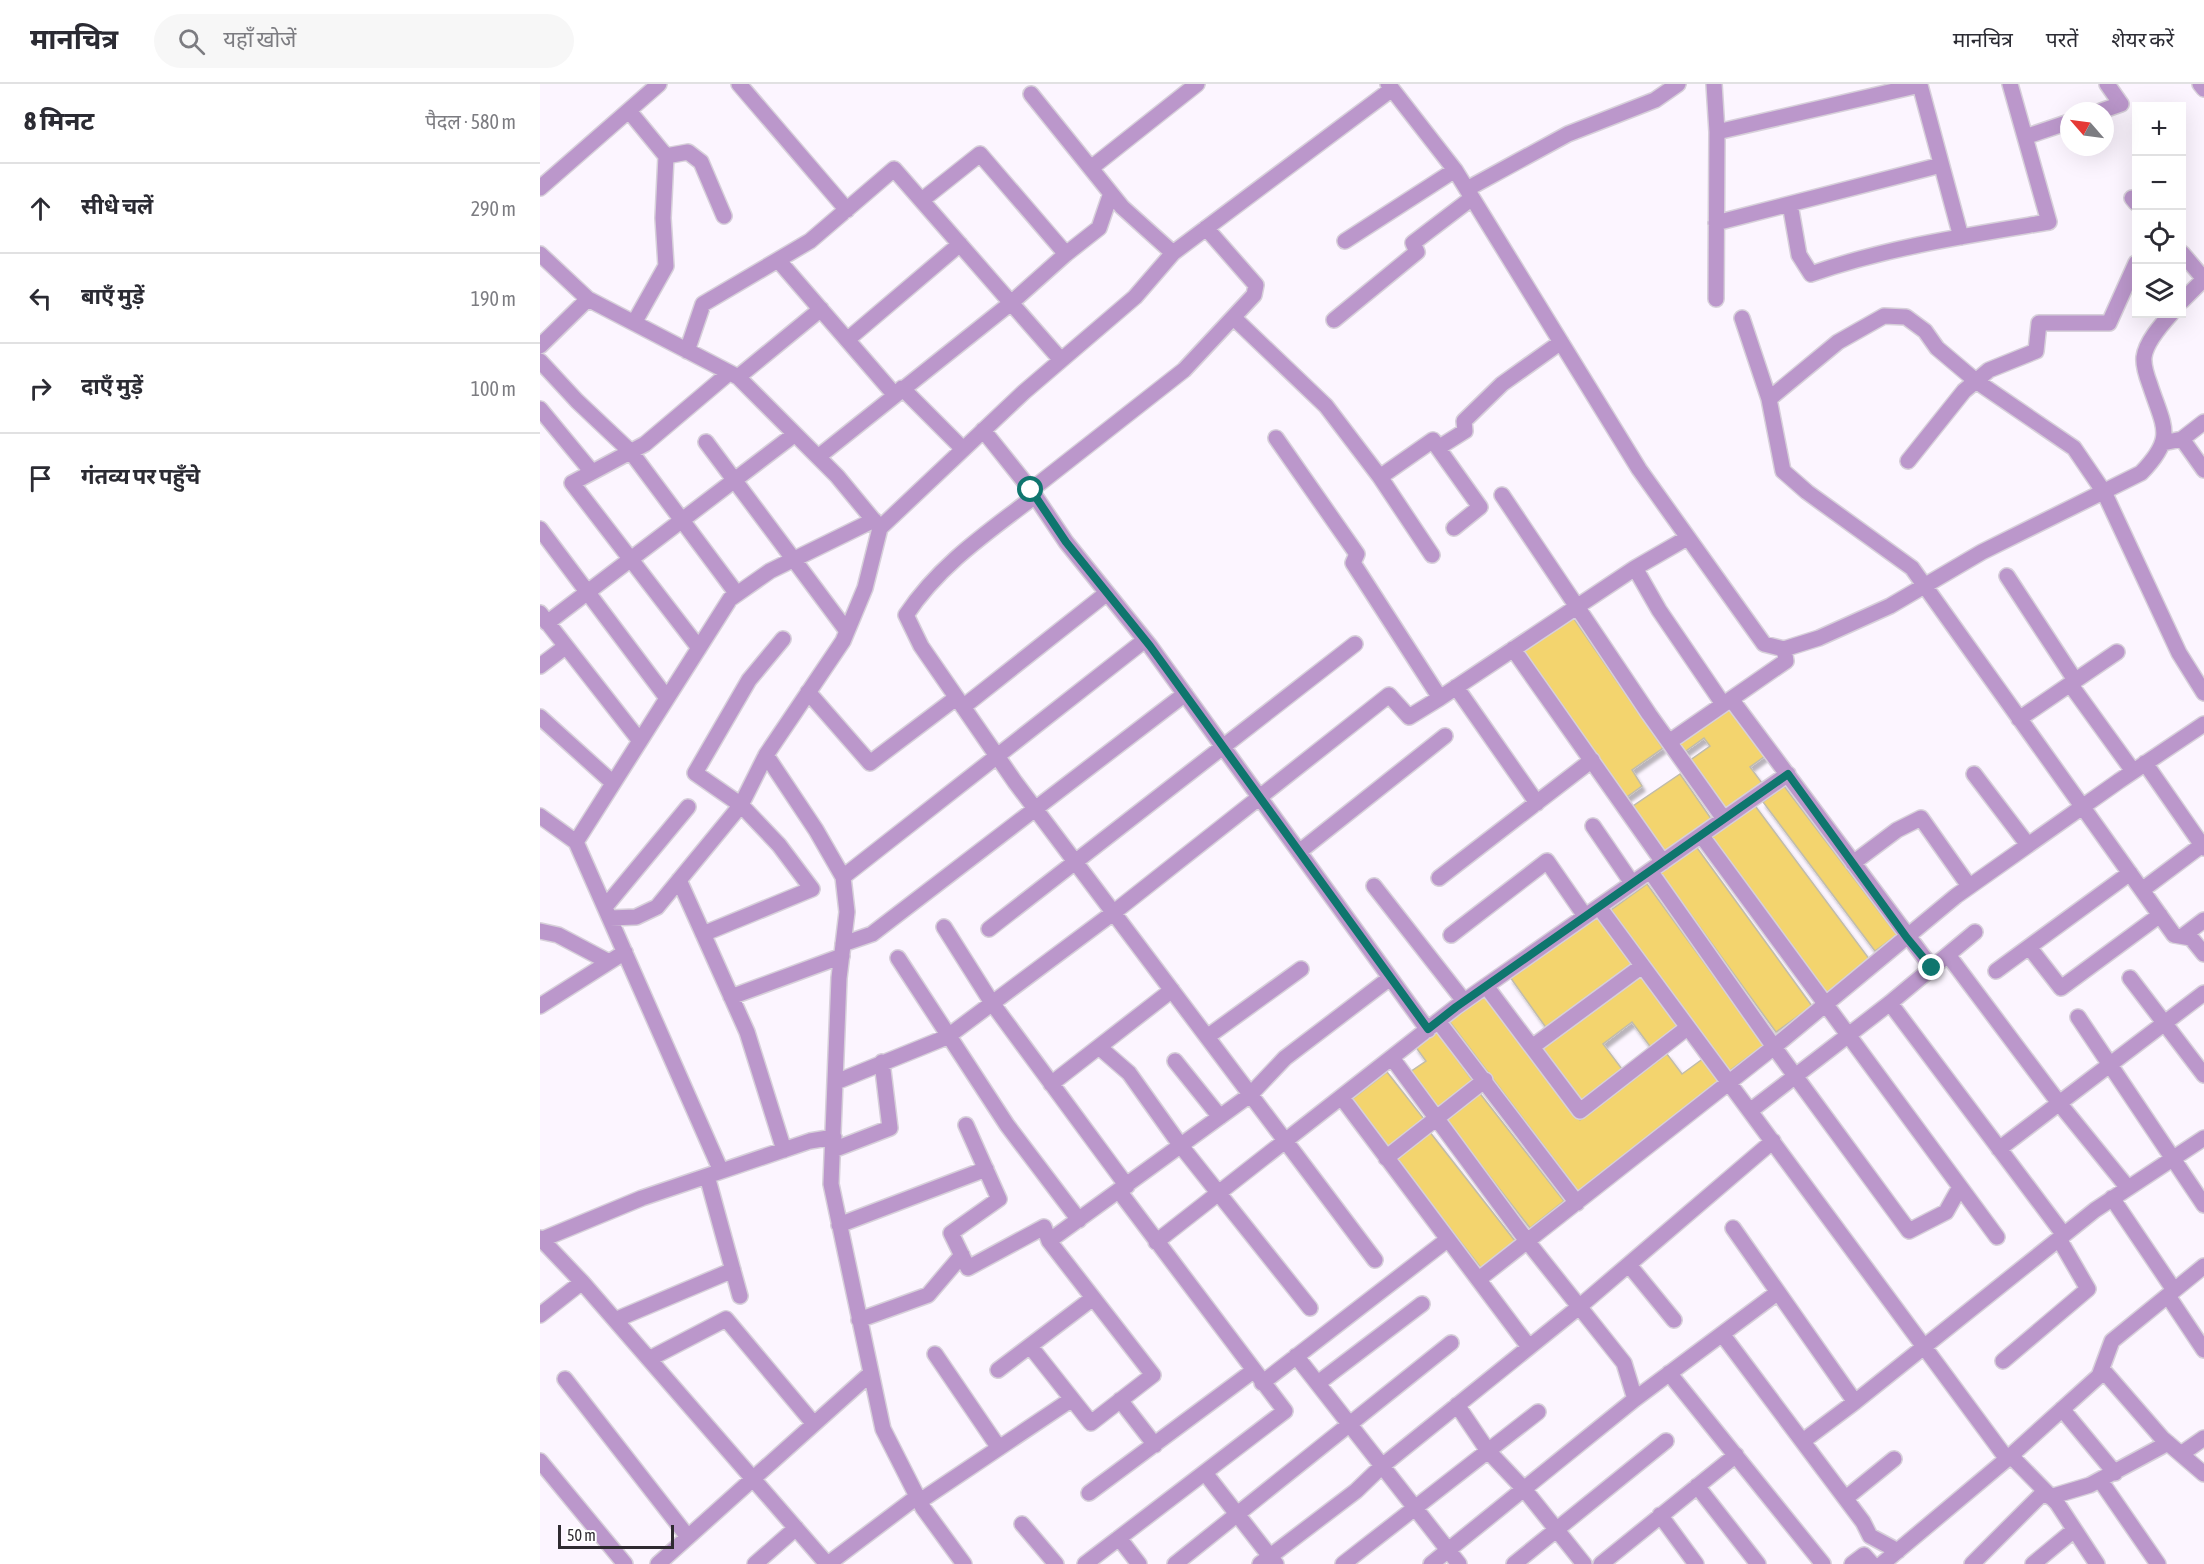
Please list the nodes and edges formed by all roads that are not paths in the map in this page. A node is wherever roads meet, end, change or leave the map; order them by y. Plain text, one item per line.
1 (659, 84) edge
2 (739, 84) edge
3 (1197, 84) edge
4 (1678, 84) edge
5 (1714, 84) edge
6 (2010, 84) edge
7 (2107, 84) edge
8 (2200, 84) edge
9 (1925, 85) edge
10 (1390, 86) edge
11 (2204, 89) edge
12 (1031, 94) dead end
13 (2114, 106) edge
14 (629, 111) junction
15 (2060, 125) edge
16 (1717, 132) junction
17 (2025, 137) junction
18 (666, 156) junction
19 (1941, 165) junction
20 (1091, 168) junction
21 (1455, 170) junction
22 (540, 188) edge
23 (1111, 193) junction
24 (1470, 194) junction
25 (922, 200) junction
26 (1790, 204) junction
27 (847, 210) junction
28 (724, 216) dead end
29 (1716, 223) junction
30 (1206, 228) junction
31 (1961, 237) junction
32 (1345, 241) dead end
33 (960, 244) junction
34 (1173, 253) junction
35 (540, 254) edge
36 (1066, 254) junction
37 (2186, 259) edge
38 (778, 260) junction
39 (2136, 264) edge
40 (2204, 279) edge
41 (2186, 296) edge
42 (588, 299) junction
43 (1716, 299) dead end
44 (1011, 303) junction
45 (821, 309) junction
46 (1234, 318) junction
47 (1742, 318) dead end
48 (2168, 318) edge
49 (1334, 320) dead end
50 (634, 323) junction
51 (847, 340) junction
52 (1561, 342) junction
53 (540, 346) edge
54 (687, 351) junction
55 (1061, 360) junction
56 (540, 361) edge
57 (734, 375) junction
58 (1976, 381) junction
59 (898, 391) junction
60 (1769, 399) junction
61 (540, 409) edge
62 (2204, 422) edge
63 (983, 430) junction
64 (795, 434) junction
65 (1276, 438) dead end
66 (2182, 438) junction
67 (706, 442) dead end
68 (2163, 443) junction
69 (1438, 448) junction
70 (963, 449) junction
71 (631, 452) junction
72 (818, 457) junction
73 (1908, 461) dead end
74 (2204, 470) edge
75 (592, 472) junction
76 (1380, 477) junction
77 (734, 480) junction
78 (2104, 492) junction
79 (1033, 493) junction
80 (1502, 495) dead end
81 (682, 520) junction
82 (877, 524) junction
83 (1454, 528) dead end
84 (540, 529) edge
85 (1688, 537) junction
86 (1432, 555) dead end
87 (631, 559) junction
88 (794, 560) junction
89 (1635, 568) junction
90 (2007, 576) dead end
91 (1923, 587) junction
92 (588, 592) junction
93 (1107, 593) junction
94 (737, 594) junction
95 (1577, 606) junction
96 (544, 618) edge
97 (847, 631) junction
98 (783, 639) dead end
99 (1145, 640) junction
100 (1355, 644) dead end
101 (565, 647) junction
102 (699, 648) junction
103 (1784, 648) junction
104 (1513, 649) junction
105 (2117, 652) dead end
106 (540, 666) edge
107 (2073, 682) junction
108 (1456, 687) junction
109 (808, 692) junction
110 (2204, 693) edge
111 (1185, 694) junction
112 (667, 698) junction
113 (1440, 698) junction
114 (1727, 702) junction
115 (960, 703) junction
116 (540, 717) edge
117 (2019, 719) junction
118 (2204, 724) edge
119 (1445, 736) dead end
120 (640, 741) junction
121 (1669, 742) junction
122 (1223, 747) junction
123 (766, 755) junction
124 (997, 758) junction
125 (1592, 760) junction
126 (2139, 767) junction
127 (1788, 774) junction
128 (1974, 774) dead end
129 (613, 783) junction
130 (1260, 799) junction
131 (1536, 803) junction
132 (741, 805) junction
133 (2082, 806) junction
134 (688, 807) dead end
135 (1036, 811) junction
136 (540, 816) edge
137 (1724, 819) junction
138 (1593, 826) dead end
139 (1701, 835) junction
140 (576, 842) junction
141 (2028, 845) junction
142 (2203, 847) edge
143 (1299, 852) junction
144 (1074, 861) junction
145 (1663, 862) junction
146 (1853, 863) junction
147 (1650, 871) junction
148 (2130, 873) junction
149 (843, 877) junction
150 (1439, 879) dead end
151 (679, 880) junction
152 (1632, 883) junction
153 (1374, 886) dead end
154 (1970, 886) junction
155 (2142, 890) junction
156 (1599, 907) junction
157 (608, 913) junction
158 (1113, 914) junction
159 (2160, 915) junction
160 (1585, 916) junction
161 (2204, 920) edge
162 (944, 927) dead end
163 (989, 929) dead end
164 (540, 931) edge
165 (1975, 932) dead end
166 (703, 934) junction
167 (1451, 935) dead end
168 (2183, 936) junction
169 (1907, 938) junction
170 (2029, 947) junction
171 (843, 950) junction
172 (625, 952) junction
173 (2204, 954) edge
174 (1947, 955) junction
175 (898, 958) dead end
176 (609, 962) junction
177 (1642, 966) junction
178 (1932, 968) junction
179 (1301, 969) dead end
180 (1996, 971) dead end
181 (1390, 978) junction
182 (2130, 978) dead end
183 (1486, 986) junction
184 (1172, 990) junction
185 (2204, 993) edge
186 (731, 997) junction
187 (1464, 1001) junction
188 (992, 1003) junction
189 (1890, 1003) junction
190 (1826, 1005) junction
191 (540, 1006) edge
192 (2078, 1017) dead end
193 (2164, 1023) junction
194 (1433, 1025) junction
195 (1688, 1028) junction
196 (1848, 1035) junction
197 (947, 1037) junction
198 (1207, 1037) junction
199 (1099, 1047) junction
200 (1532, 1047) junction
201 (1774, 1047) junction
202 (1392, 1058) junction
203 (1175, 1061) dead end
204 (882, 1062) junction
205 (2110, 1065) junction
206 (2204, 1075) edge
207 (1795, 1076) junction
208 (1485, 1080) junction
209 (837, 1082) junction
210 (1051, 1084) junction
211 (1728, 1084) junction
212 (1250, 1095) junction
213 (1342, 1098) junction
214 (2059, 1103) junction
215 (1750, 1111) junction
216 (1220, 1117) junction
217 (1436, 1118) junction
218 (966, 1125) dead end
219 (2204, 1138) edge
220 (1773, 1141) junction
221 (1286, 1142) junction
222 (833, 1143) junction
223 (1181, 1146) junction
224 (1999, 1149) junction
225 (784, 1150) junction
226 (1386, 1158) junction
227 (2173, 1158) junction
228 (986, 1169) junction
229 (714, 1174) junction
230 (1960, 1187) junction
231 (2128, 1188) junction
232 (1123, 1189) junction
233 (1220, 1193) junction
234 (2112, 1198) junction
235 (1577, 1203) junction
236 (2204, 1205) edge
237 (1079, 1220) junction
238 (839, 1225) junction
239 (1733, 1228) dead end
240 (2061, 1237) junction
241 (1997, 1238) dead end
242 (542, 1239) edge
243 (1447, 1240) junction
244 (1049, 1241) junction
245 (1156, 1242) junction
246 (1527, 1242) junction
247 (962, 1255) junction
248 (1375, 1260) dead end
249 (1629, 1265) junction
250 (2204, 1266) edge
251 (733, 1270) junction
252 (1479, 1279) junction
253 (582, 1282) junction
254 (1777, 1293) junction
255 (2171, 1293) junction
256 (740, 1296) dead end
257 (1094, 1298) junction
258 (1422, 1304) dead end
259 (1579, 1307) junction
260 (1310, 1308) dead end
261 (540, 1315) edge
262 (615, 1320) junction
263 (859, 1320) junction
264 (1674, 1320) dead end
265 (1722, 1334) junction
266 (1450, 1343) dead end
267 (1030, 1346) junction
268 (1529, 1347) junction
269 (1924, 1347) junction
270 (2204, 1350) edge
271 (935, 1354) dead end
272 (1296, 1356) junction
273 (649, 1359) junction
274 (2003, 1361) dead end
275 (2102, 1369) junction
276 (998, 1370) dead end
277 (871, 1372) junction
278 (1670, 1373) junction
279 (1257, 1377) junction
280 (566, 1379) dead end
281 (1318, 1383) junction
282 (1072, 1399) junction
283 (1635, 1399) junction
284 (1120, 1400) junction
285 (1855, 1402) junction
286 (1457, 1405) junction
287 (2062, 1409) junction
288 (1538, 1412) dead end
289 (814, 1424) junction
290 (1350, 1424) junction
291 (2204, 1438) edge
292 (1666, 1441) dead end
293 (1803, 1441) junction
294 (2168, 1443) junction
295 (1155, 1445) junction
296 (999, 1448) junction
297 (1488, 1451) junction
298 (2181, 1454) junction
299 (1736, 1455) junction
300 (2009, 1458) junction
301 (1894, 1459) dead end
302 (540, 1461) edge
303 (1382, 1466) junction
304 (1205, 1473) junction
305 (2115, 1473) junction
306 (2204, 1474) edge
307 (753, 1479) junction
308 (2100, 1480) junction
309 (1697, 1486) junction
310 (1524, 1489) junction
311 (1089, 1493) dead end
312 (2048, 1494) junction
313 (1846, 1498) junction
314 (919, 1499) junction
315 (1415, 1508) junction
316 (1237, 1515) junction
317 (1660, 1515) junction
318 (1022, 1524) dead end
319 (796, 1528) junction
320 (1557, 1529) junction
321 (2074, 1530) junction
322 (688, 1537) junction
323 (1119, 1538) junction
324 (1448, 1550) junction
325 (1898, 1551) junction
326 (1268, 1562) edge
327 (625, 1564) edge
328 (659, 1564) edge
329 (755, 1564) edge
330 (828, 1564) edge
331 (964, 1564) edge
332 (1056, 1564) edge
333 (1084, 1564) edge
334 (1139, 1564) edge
335 (1175, 1564) edge
336 (1343, 1564) edge
337 (1431, 1564) edge
338 (1459, 1564) edge
339 (1514, 1564) edge
340 (1584, 1564) edge
341 (1601, 1564) edge
342 (1696, 1564) edge
343 (1758, 1564) edge
344 (1823, 1564) edge
345 (1852, 1564) edge
346 (1872, 1564) edge
347 (1882, 1564) edge
348 (1972, 1564) edge
349 (2033, 1564) edge
350 (2097, 1564) edge
351 (2158, 1564) edge

1 - 14 street
2 - 27 street
3 - 20 street
4 - 24 street
5 - 16 street
6 - 17 street
7 - 13 street
8 - 11 street
9 - 16 street
9 - 19 street
10 - 21 street
10 - 30 street
12 - 20 street
14 - 18 street
14 - 22 street
15 - 17 street
16 - 29 street
17 - 31 street
18 - 28 street
18 - 50 street
19 - 26 street
19 - 31 street
20 - 23 street
21 - 24 street
21 - 32 street
23 - 34 street
23 - 36 street
24 - 49 street
24 - 52 street
25 - 27 street
25 - 33 street
25 - 36 street
26 - 29 street
26 - 31 street
27 - 38 street
29 - 43 street
30 - 34 street
30 - 46 street
33 - 44 street
33 - 51 street
34 - 55 street
35 - 42 street
36 - 44 street
37 - 40 street
38 - 45 street
38 - 54 street
39 - 58 street
40 - 41 street
42 - 50 street
42 - 53 street
44 - 55 street
44 - 59 street
45 - 51 street
45 - 57 street
46 - 76 street
46 - 79 street
47 - 60 street
48 - 68 street
50 - 54 street
51 - 59 street
52 - 69 street
52 - 85 street
54 - 57 street
55 - 63 street
56 - 71 street
57 - 64 street
57 - 71 street
58 - 60 street
58 - 73 street
58 - 78 street
59 - 70 street
59 - 72 street
60 - 91 street
61 - 75 street
62 - 66 street
63 - 70 street
63 - 79 street
64 - 72 street
64 - 77 street
65 - 113 street
66 - 68 street
66 - 74 street
67 - 77 street
68 - 78 street
69 - 76 street
69 - 83 street
70 - 82 street
71 - 75 street
71 - 81 street
72 - 82 street
75 - 87 street
76 - 86 street
77 - 81 street
77 - 88 street
78 - 91 street
78 - 110 street
79 - 93 street
79 - 115 street
80 - 95 street
81 - 87 street
81 - 94 street
82 - 88 street
82 - 97 street
84 - 92 street
85 - 89 street
85 - 103 street
87 - 92 street
87 - 102 street
88 - 94 street
88 - 97 street
89 - 95 street
89 - 114 street
90 - 107 street
91 - 103 street
91 - 117 street
92 - 96 street
92 - 112 street
93 - 99 street
93 - 115 street
94 - 102 street
95 - 104 street
95 - 121 street
96 - 101 street
97 - 109 street
98 - 132 street
99 - 111 street
99 - 124 street
100 - 122 street
101 - 106 street
101 - 120 street
102 - 112 street
103 - 114 street
104 - 108 street
104 - 125 street
105 - 107 street
107 - 117 street
107 - 126 street
108 - 113 street
108 - 131 street
109 - 115 street
109 - 123 street
111 - 122 street
111 - 135 street
112 - 120 street
113 - 130 street
114 - 121 street
114 - 127 street
115 - 124 street
116 - 129 street
117 - 133 street
118 - 126 street
119 - 143 street
120 - 129 street
121 - 137 street
122 - 130 street
122 - 144 street
123 - 132 street
123 - 149 street
124 - 135 street
124 - 149 street
125 - 131 street
125 - 145 street
126 - 133 street
126 - 142 street
127 - 137 street
127 - 146 street
128 - 141 street
129 - 140 street
130 - 143 street
130 - 158 street
131 - 150 street
132 - 151 street
132 - 166 street
133 - 141 street
133 - 148 street
134 - 157 street
135 - 144 street
135 - 171 street
136 - 140 street
137 - 139 street
138 - 152 street
139 - 145 street
139 - 190 street
140 - 157 street
141 - 154 street
142 - 155 street
143 - 181 street
144 - 158 street
144 - 163 street
145 - 147 street
146 - 154 street
146 - 169 street
147 - 152 street
147 - 201 street
148 - 155 street
148 - 170 street
149 - 171 street
151 - 157 street
151 - 166 street
152 - 156 street
153 - 187 street
154 - 169 street
155 - 159 street
156 - 160 street
156 - 177 street
157 - 172 street
158 - 184 street
158 - 188 street
159 - 168 street
159 - 170 street
160 - 167 street
160 - 183 street
161 - 168 street
162 - 188 street
164 - 176 street
165 - 174 street
166 - 186 street
168 - 173 street
169 - 178 street
169 - 190 street
170 - 180 street
171 - 186 street
171 - 209 street
172 - 176 street
172 - 229 street
174 - 178 street
174 - 214 street
175 - 197 street
176 - 191 street
177 - 195 street
177 - 200 street
178 - 189 street
179 - 198 street
181 - 194 street
181 - 212 street
182 - 193 street
183 - 187 street
183 - 200 street
184 - 198 street
184 - 199 street
185 - 193 street
186 - 225 street
187 - 194 street
188 - 197 street
188 - 210 street
189 - 196 street
189 - 224 street
190 - 196 street
190 - 201 street
192 - 205 street
193 - 205 street
193 - 206 street
194 - 202 street
194 - 208 street
195 - 200 street
195 - 211 street
196 - 207 street
196 - 230 street
197 - 204 street
197 - 237 street
198 - 212 street
199 - 210 street
199 - 223 street
201 - 207 street
201 - 211 street
202 - 213 street
202 - 217 street
203 - 216 street
204 - 209 street
204 - 222 street
205 - 214 street
205 - 227 street
207 - 215 street
207 - 230 street
208 - 217 street
208 - 235 street
209 - 222 street
210 - 232 street
211 - 215 street
211 - 235 street
212 - 216 street
212 - 221 street
213 - 221 street
213 - 226 street
214 - 224 street
214 - 231 street
215 - 220 street
216 - 223 street
217 - 226 street
217 - 246 street
218 - 228 street
219 - 227 street
220 - 249 street
220 - 269 street
221 - 233 street
221 - 248 street
222 - 225 street
222 - 238 street
223 - 232 street
223 - 233 street
224 - 240 street
225 - 229 street
226 - 243 street
227 - 231 street
227 - 236 street
228 - 238 street
228 - 247 street
229 - 242 street
229 - 251 street
230 - 241 street
231 - 234 street
232 - 237 street
232 - 245 street
233 - 245 street
233 - 260 street
234 - 240 street
234 - 255 street
235 - 246 street
237 - 244 street
238 - 263 street
239 - 254 street
240 - 269 street
240 - 274 street
242 - 253 street
243 - 252 street
243 - 272 street
244 - 247 street
244 - 257 street
245 - 279 street
246 - 252 street
246 - 259 street
247 - 263 street
249 - 259 street
249 - 264 street
250 - 255 street
251 - 256 street
251 - 262 street
252 - 268 street
253 - 261 street
253 - 262 street
254 - 265 street
254 - 285 street
255 - 270 street
255 - 275 street
257 - 267 street
257 - 284 street
258 - 281 street
259 - 268 street
259 - 283 street
262 - 273 street
263 - 277 street
265 - 278 street
265 - 293 street
266 - 290 street
267 - 276 street
267 - 282 street
268 - 286 street
269 - 285 street
269 - 300 street
271 - 296 street
272 - 279 street
272 - 281 street
273 - 289 street
273 - 307 street
275 - 287 street
275 - 294 street
277 - 289 street
277 - 314 street
278 - 283 street
278 - 299 street
279 - 295 street
279 - 304 street
280 - 322 street
281 - 290 street
282 - 284 street
282 - 296 street
283 - 310 street
284 - 295 street
285 - 293 street
286 - 297 street
286 - 303 street
287 - 300 street
287 - 305 street
288 - 297 street
289 - 307 street
290 - 303 street
290 - 316 street
291 - 298 street
292 - 320 street
293 - 313 street
294 - 298 street
294 - 305 street
295 - 311 street
296 - 314 street
297 - 310 street
297 - 315 street
298 - 306 street
299 - 309 street
299 - 344 street
300 - 312 street
300 - 325 street
301 - 313 street
302 - 327 street
303 - 315 street
303 - 326 street
304 - 316 street
304 - 323 street
305 - 308 street
307 - 319 street
307 - 322 street
308 - 312 street
308 - 351 street
309 - 317 street
309 - 343 street
310 - 320 street
310 - 324 street
312 - 321 street
312 - 348 street
313 - 325 street
314 - 330 street
314 - 331 street
315 - 324 street
315 - 336 street
316 - 326 street
316 - 335 street
317 - 341 street
317 - 342 street
318 - 332 street
319 - 329 street
319 - 330 street
320 - 339 street
320 - 340 street
321 - 349 street
321 - 350 street
322 - 328 street
323 - 333 street
323 - 334 street
324 - 337 street
324 - 338 street
325 - 347 street
345 - 346 street

